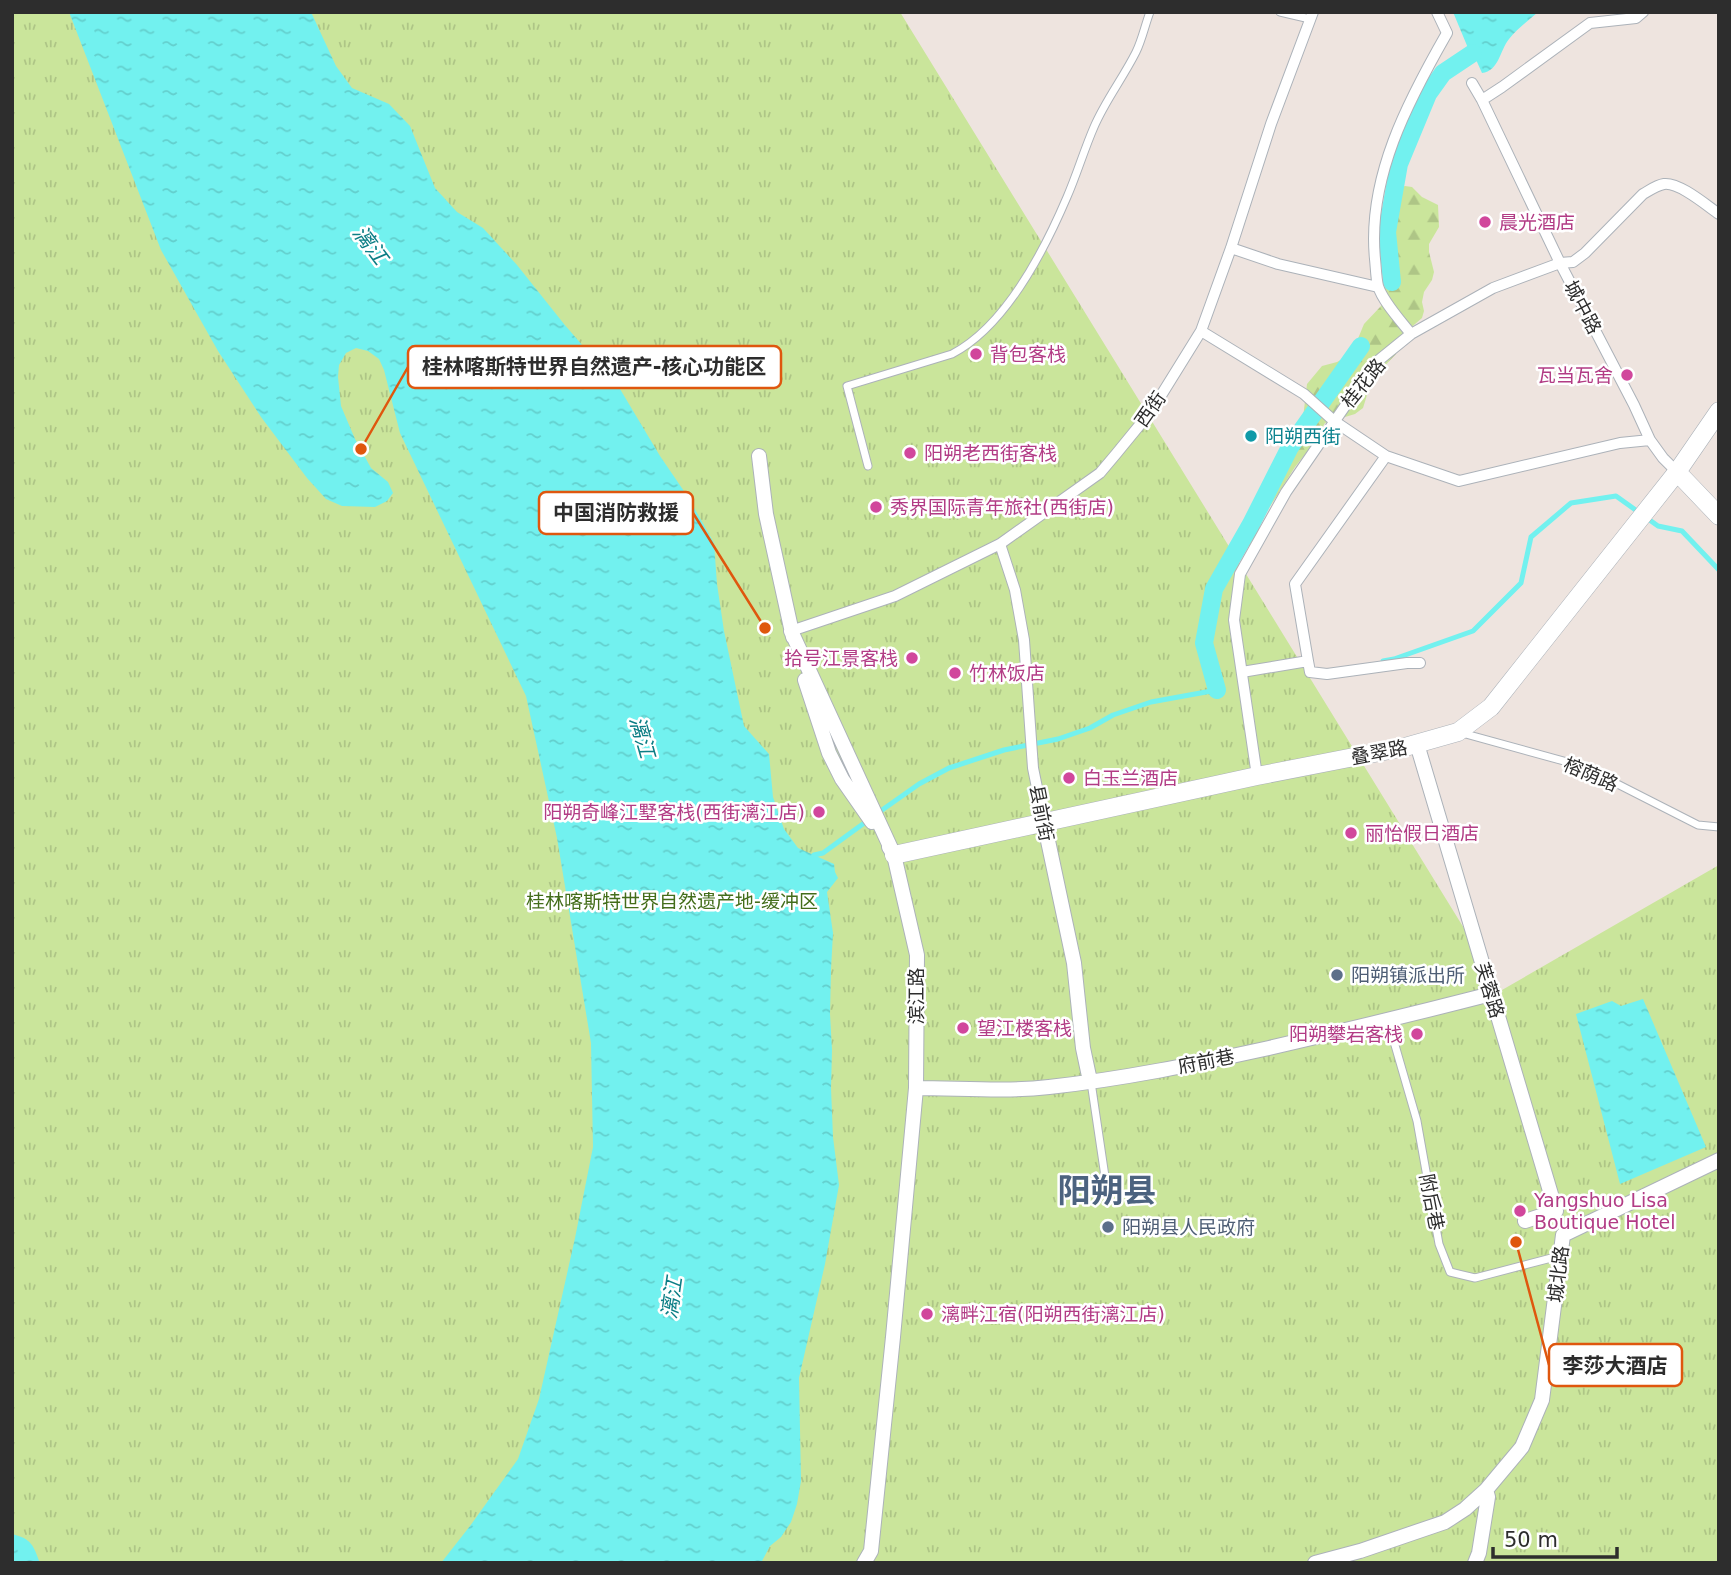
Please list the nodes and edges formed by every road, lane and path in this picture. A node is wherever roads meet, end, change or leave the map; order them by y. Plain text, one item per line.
1 (1150, 12) edge
2 (1280, 12) edge
3 (1437, 12) edge
4 (1643, 12) edge
5 (1311, 16) edge
6 (1589, 18) edge
7 (1472, 83) dead end
8 (1482, 100) junction
9 (1719, 214) edge
10 (1231, 248) junction
11 (1560, 263) junction
12 (1378, 287) junction
13 (1201, 331) junction
14 (1411, 334) junction
15 (1719, 411) edge
16 (1334, 421) junction
17 (1650, 440) junction
18 (760, 456) dead end
19 (1386, 456) junction
20 (869, 466) dead end
21 (1677, 472) junction
22 (1719, 516) edge
23 (1000, 544) junction
24 (791, 631) junction
25 (1308, 661) junction
26 (1420, 663) dead end
27 (1242, 675) junction
28 (1458, 732) junction
29 (1419, 751) junction
30 (1257, 776) junction
31 (1044, 822) junction
32 (1719, 827) edge
33 (894, 855) junction
34 (1491, 994) junction
35 (1388, 1021) junction
36 (1090, 1081) junction
37 (916, 1088) junction
38 (1719, 1160) edge
39 (1107, 1190) dead end
40 (1556, 1211) junction
41 (1525, 1221) dead end
42 (1563, 1235) junction
43 (1560, 1256) junction
44 (1486, 1490) junction
45 (864, 1563) edge
46 (1315, 1563) edge
47 (1475, 1563) edge

1 - 20 lane
2 - 5 lane
3 - 12 street
4 - 6 street
5 - 10 street, 西街
6 - 8 street
7 - 8 street, 城中路
8 - 11 street, 城中路
9 - 11 street, 桂花路
10 - 12 street
10 - 13 street, 西街
11 - 14 street, 桂花路
11 - 17 street, 城中路
12 - 14 street
13 - 16 street
13 - 23 street, 西街
14 - 16 street, 桂花路
15 - 21 street, 叠翠路
16 - 19 street
16 - 27 street, 桂花路
17 - 19 street
17 - 21 street, 城中路
18 - 24 street, 滨江路
19 - 25 street
21 - 22 street, 城中路
21 - 28 street, 叠翠路
23 - 24 street, 西街
23 - 31 street, 县前街
24 - 33 street
24 - 33 street, 滨江路
25 - 26 street
25 - 27 street
27 - 30 street, 桂花路
28 - 29 street, 叠翠路
28 - 32 lane, 榕荫路
29 - 30 street, 叠翠路
29 - 33 street
29 - 34 street, 芙蓉路
29 - 40 street
30 - 31 street, 叠翠路
31 - 33 street, 叠翠路
31 - 36 street, 县前街
33 - 37 street, 滨江路
34 - 35 street, 府前巷
34 - 40 street, 芙蓉路
35 - 36 street, 府前巷
35 - 43 lane, 附后巷
36 - 37 street, 府前巷
36 - 39 lane
37 - 45 street, 滨江路
38 - 42 street, 城北路
40 - 41 street
40 - 42 street, 芙蓉路
42 - 43 street, 城北路
43 - 44 street, 城北路
44 - 46 street, 城北路
44 - 47 street

